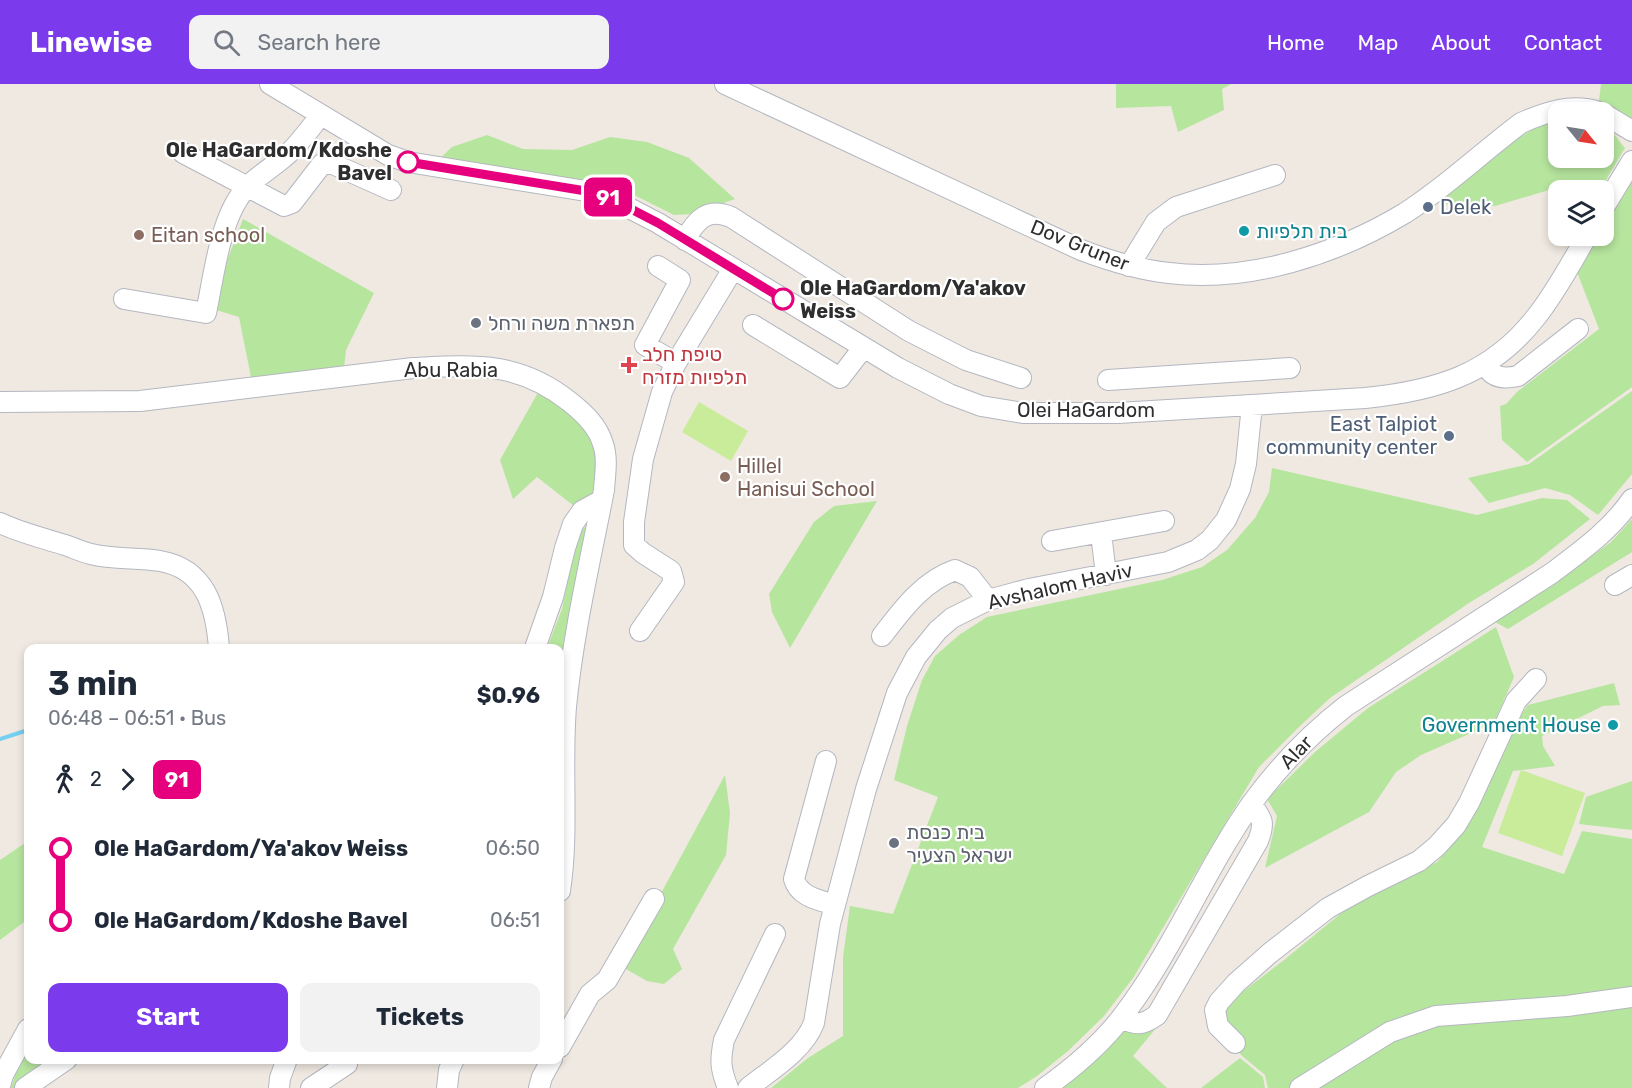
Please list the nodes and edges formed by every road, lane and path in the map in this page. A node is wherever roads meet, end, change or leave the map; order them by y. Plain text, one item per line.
1 (270, 84) edge
2 (725, 84) edge
3 (1548, 113) edge
4 (321, 115) junction
5 (1614, 120) edge
6 (1632, 131) edge
7 (183, 153) dead end
8 (1632, 161) edge
9 (1275, 175) dead end
10 (248, 186) junction
11 (391, 190) dead end
12 (1614, 191) edge
13 (685, 240) junction
14 (1581, 246) edge
15 (658, 266) dead end
16 (1129, 266) junction
17 (733, 269) junction
18 (124, 298) dead end
19 (753, 325) dead end
20 (1578, 329) dead end
21 (863, 348) junction
22 (676, 363) junction
23 (1486, 364) junction
24 (1290, 368) dead end
25 (1220, 373) junction
26 (1021, 378) dead end
27 (1108, 380) dead end
28 (0, 402) edge
29 (1252, 405) junction
30 (1223, 406) junction
31 (1632, 499) edge
32 (602, 500) junction
33 (1164, 521) dead end
34 (0, 523) edge
35 (1101, 533) junction
36 (1052, 541) dead end
37 (1106, 574) junction
38 (1632, 575) edge
39 (1615, 585) dead end
40 (988, 600) junction
41 (640, 631) dead end
42 (882, 636) dead end
43 (219, 644) edge
44 (536, 644) edge
45 (1536, 679) dead end
46 (826, 761) dead end
47 (564, 764) edge
48 (564, 764) edge
49 (1251, 804) junction
50 (564, 842) edge
51 (654, 899) dead end
52 (832, 914) junction
53 (776, 934) dead end
54 (1632, 997) edge
55 (1121, 1018) junction
56 (24, 1036) edge
57 (564, 1040) edge
58 (1235, 1043) dead end
59 (60, 1064) edge
60 (286, 1064) edge
61 (347, 1064) dead end
62 (452, 1064) edge
63 (549, 1064) edge
64 (0, 1086) edge
65 (25, 1088) edge
66 (279, 1088) edge
67 (311, 1088) edge
68 (447, 1088) edge
69 (539, 1088) edge
70 (728, 1088) edge
71 (748, 1088) edge
72 (1046, 1088) edge
73 (1300, 1088) edge

1 - 4 street, Olei HaGardom
2 - 16 street, Dov Gruner
3 - 16 street, Dov Gruner
4 - 10 street
4 - 13 street, Olei HaGardom
5 - 6 street
7 - 10 street
8 - 12 street
9 - 16 street
10 - 11 street
10 - 18 street
13 - 17 street, Olei HaGardom
13 - 26 street
14 - 23 street, Olei HaGardom
15 - 22 street
17 - 21 street, Olei HaGardom
17 - 22 street
19 - 21 street
20 - 23 street
21 - 30 street, Olei HaGardom
22 - 41 street
23 - 29 street, Olei HaGardom
24 - 25 street
25 - 27 street
25 - 30 street
28 - 32 street, Abu Rabia
29 - 30 street, Olei HaGardom
29 - 37 street, Avshalom Haviv
31 - 49 street, Alar
32 - 44 street
32 - 47 street, Abu Rabia
33 - 35 street
34 - 43 street
35 - 36 street
35 - 37 street
37 - 40 street, Avshalom Haviv
38 - 39 street
40 - 42 street
40 - 52 street, Avshalom Haviv
45 - 58 street
46 - 52 street
48 - 50 street, Abu Rabia
49 - 55 street, Alar
49 - 55 street
51 - 57 street
52 - 71 street, Avshalom Haviv
53 - 70 street
54 - 73 street
55 - 72 street, Alar
56 - 64 street
59 - 65 street
60 - 66 street
61 - 67 street
62 - 68 street
63 - 69 street

